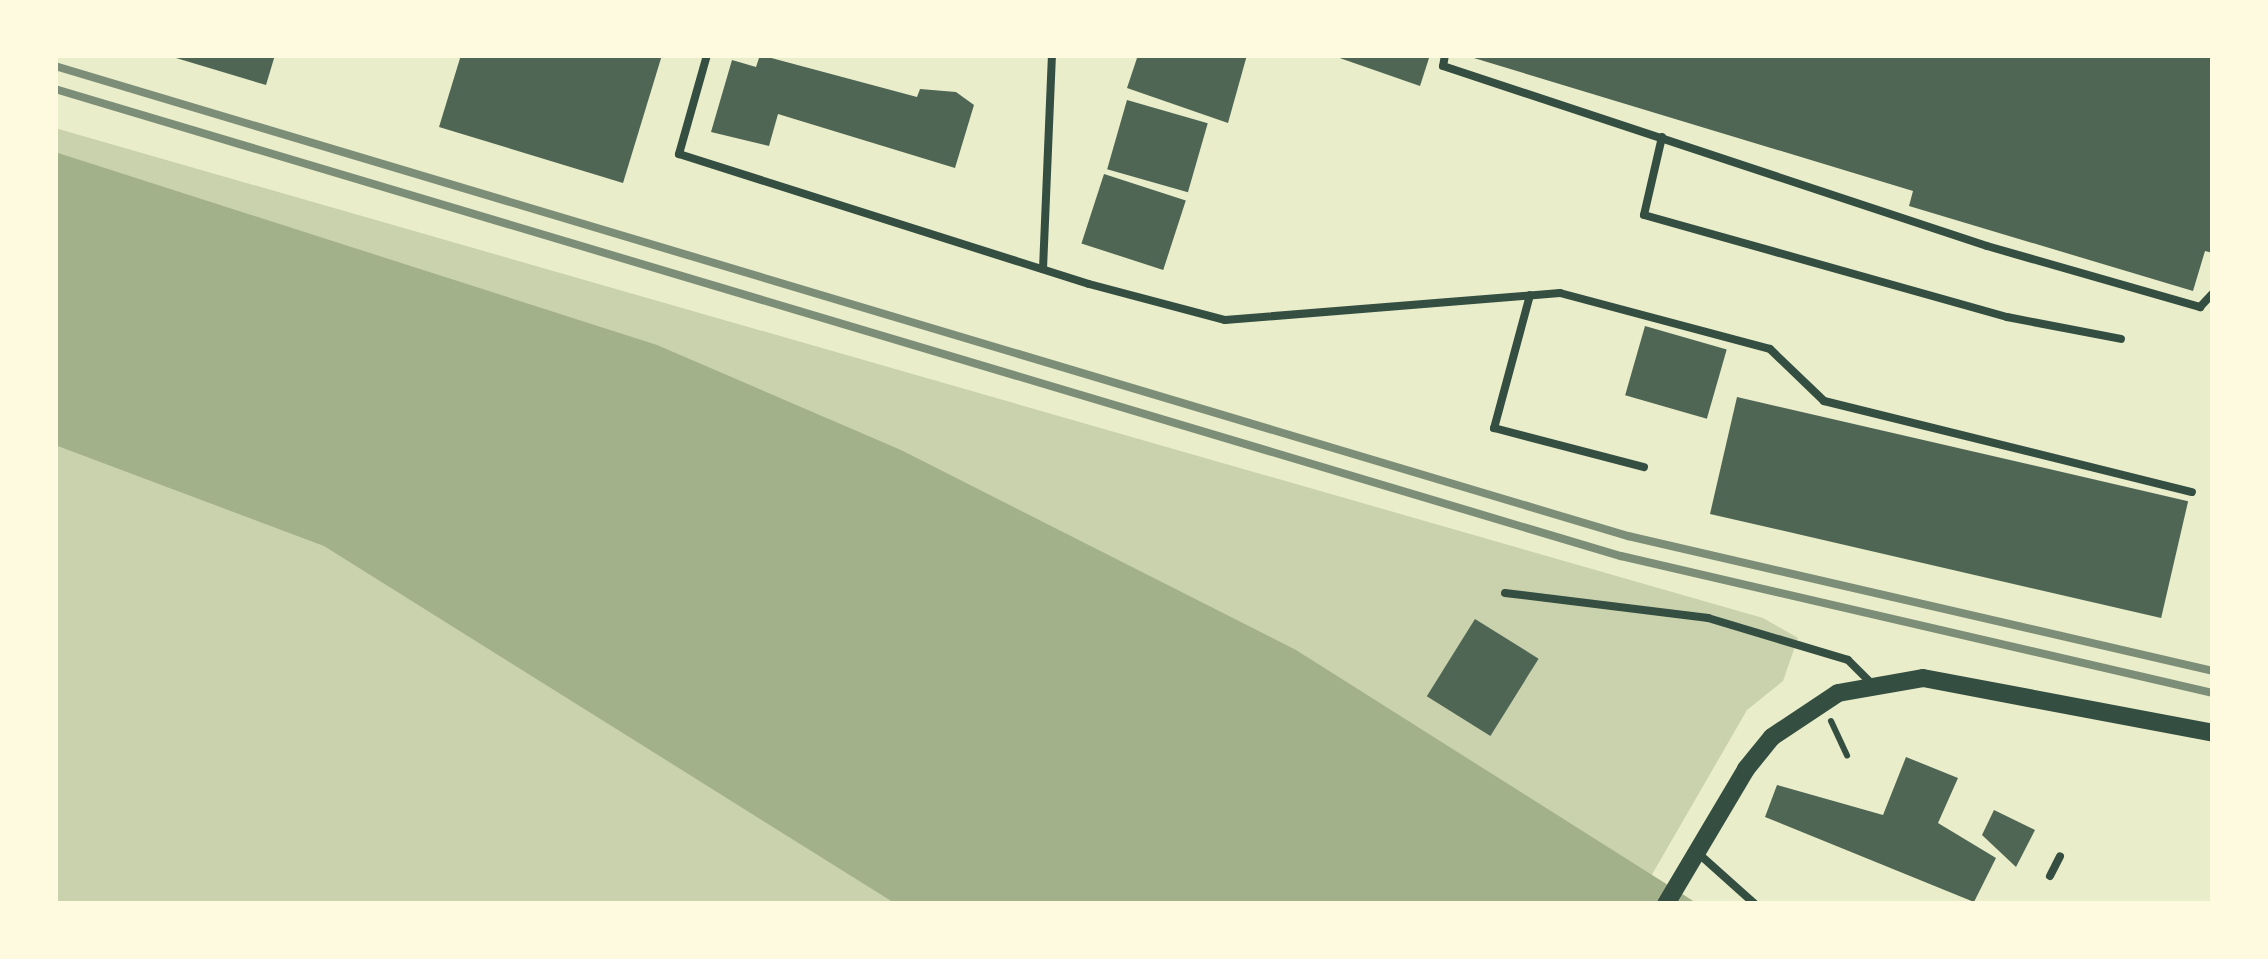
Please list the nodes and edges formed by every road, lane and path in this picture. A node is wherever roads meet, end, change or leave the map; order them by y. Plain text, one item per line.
1 (707, 55) edge
2 (1052, 55) edge
3 (1445, 55) edge
4 (1662, 137) junction
5 (1043, 269) junction
6 (2213, 293) edge
7 (1530, 295) junction
8 (2122, 339) dead end
9 (1644, 467) dead end
10 (2192, 492) dead end
11 (1505, 593) dead end
12 (1872, 684) junction
13 (2213, 733) edge
14 (1695, 850) junction
15 (2060, 856) dead end
16 (2050, 876) dead end
17 (1666, 904) edge
18 (1755, 904) edge

1 - 5 lane
2 - 5 lane
3 - 4 lane
4 - 6 lane
4 - 8 lane
5 - 7 lane
7 - 9 lane
7 - 10 lane
11 - 12 lane
12 - 13 street
12 - 14 street
14 - 17 street
14 - 18 lane
15 - 16 lane

